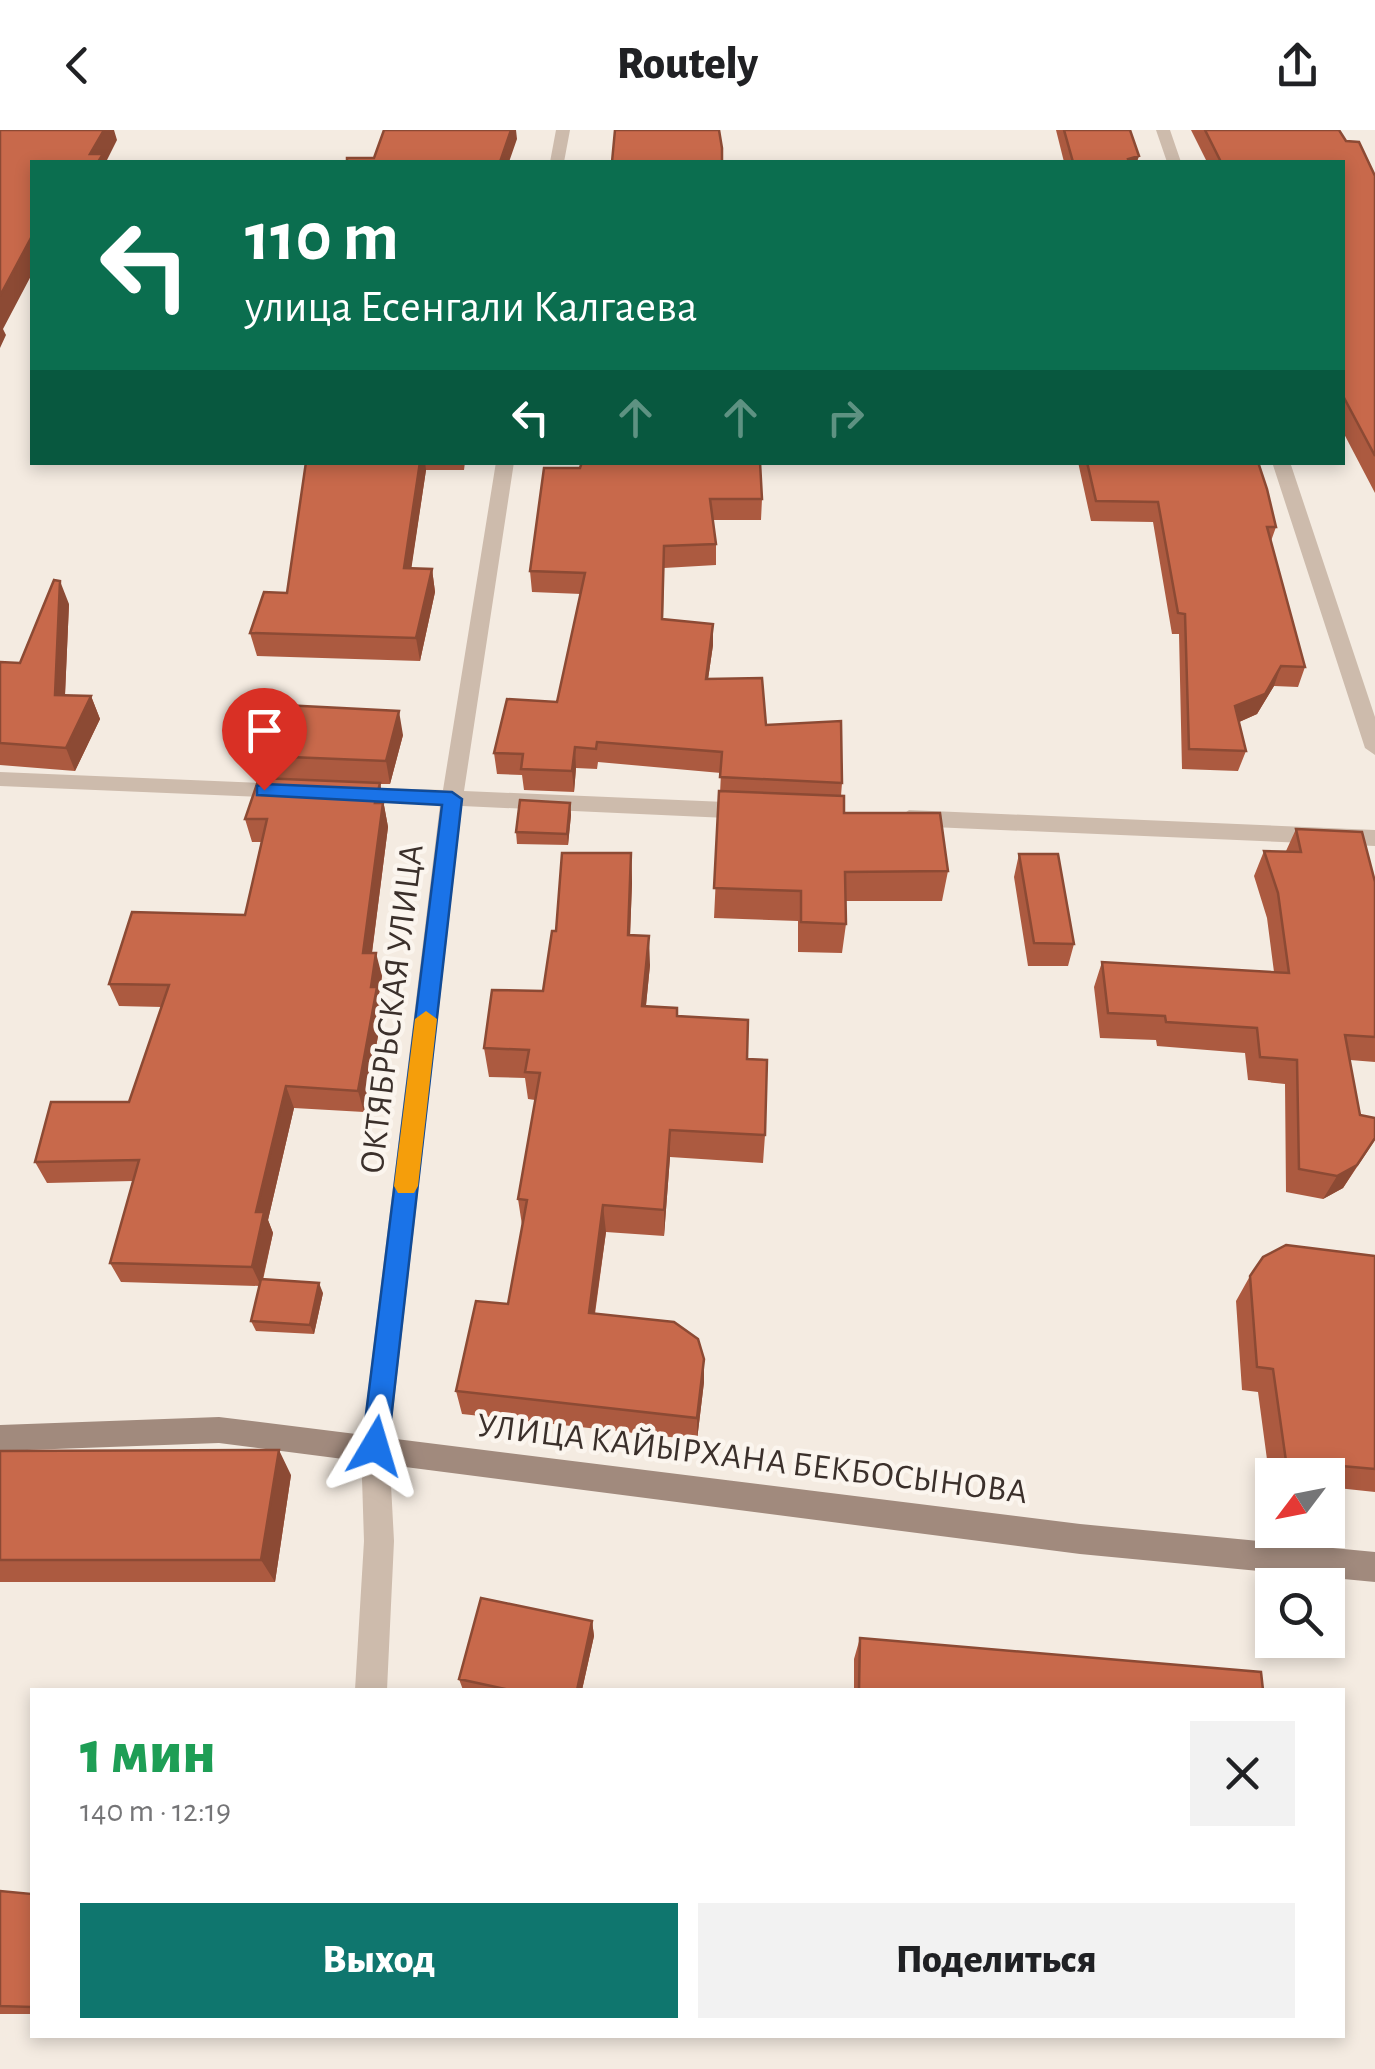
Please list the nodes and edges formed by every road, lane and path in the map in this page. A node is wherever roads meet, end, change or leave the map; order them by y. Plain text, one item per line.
1 (563, 130) edge
2 (1163, 130) edge
3 (557, 160) edge
4 (1173, 160) edge
5 (504, 465) edge
6 (1283, 465) edge
7 (1375, 748) edge
8 (0, 779) edge
9 (452, 799) junction
10 (766, 812) edge
11 (884, 817) edge
12 (1375, 838) edge
13 (0, 1438) edge
14 (375, 1446) junction
15 (1375, 1568) edge
16 (371, 1688) edge

1 - 3 street
2 - 4 street
5 - 9 street, ОКТЯБРЬСКАЯ УЛИЦА
6 - 7 street
8 - 9 street
9 - 10 street
9 - 14 street, ОКТЯБРЬСКАЯ УЛИЦА
11 - 12 street
13 - 14 street, УЛИЦА КАЙЫРХАНА БЕКБОСЫНОВА
14 - 15 street, УЛИЦА КАЙЫРХАНА БЕКБОСЫНОВА
14 - 16 street, ОКТЯБРЬСКАЯ УЛИЦА

